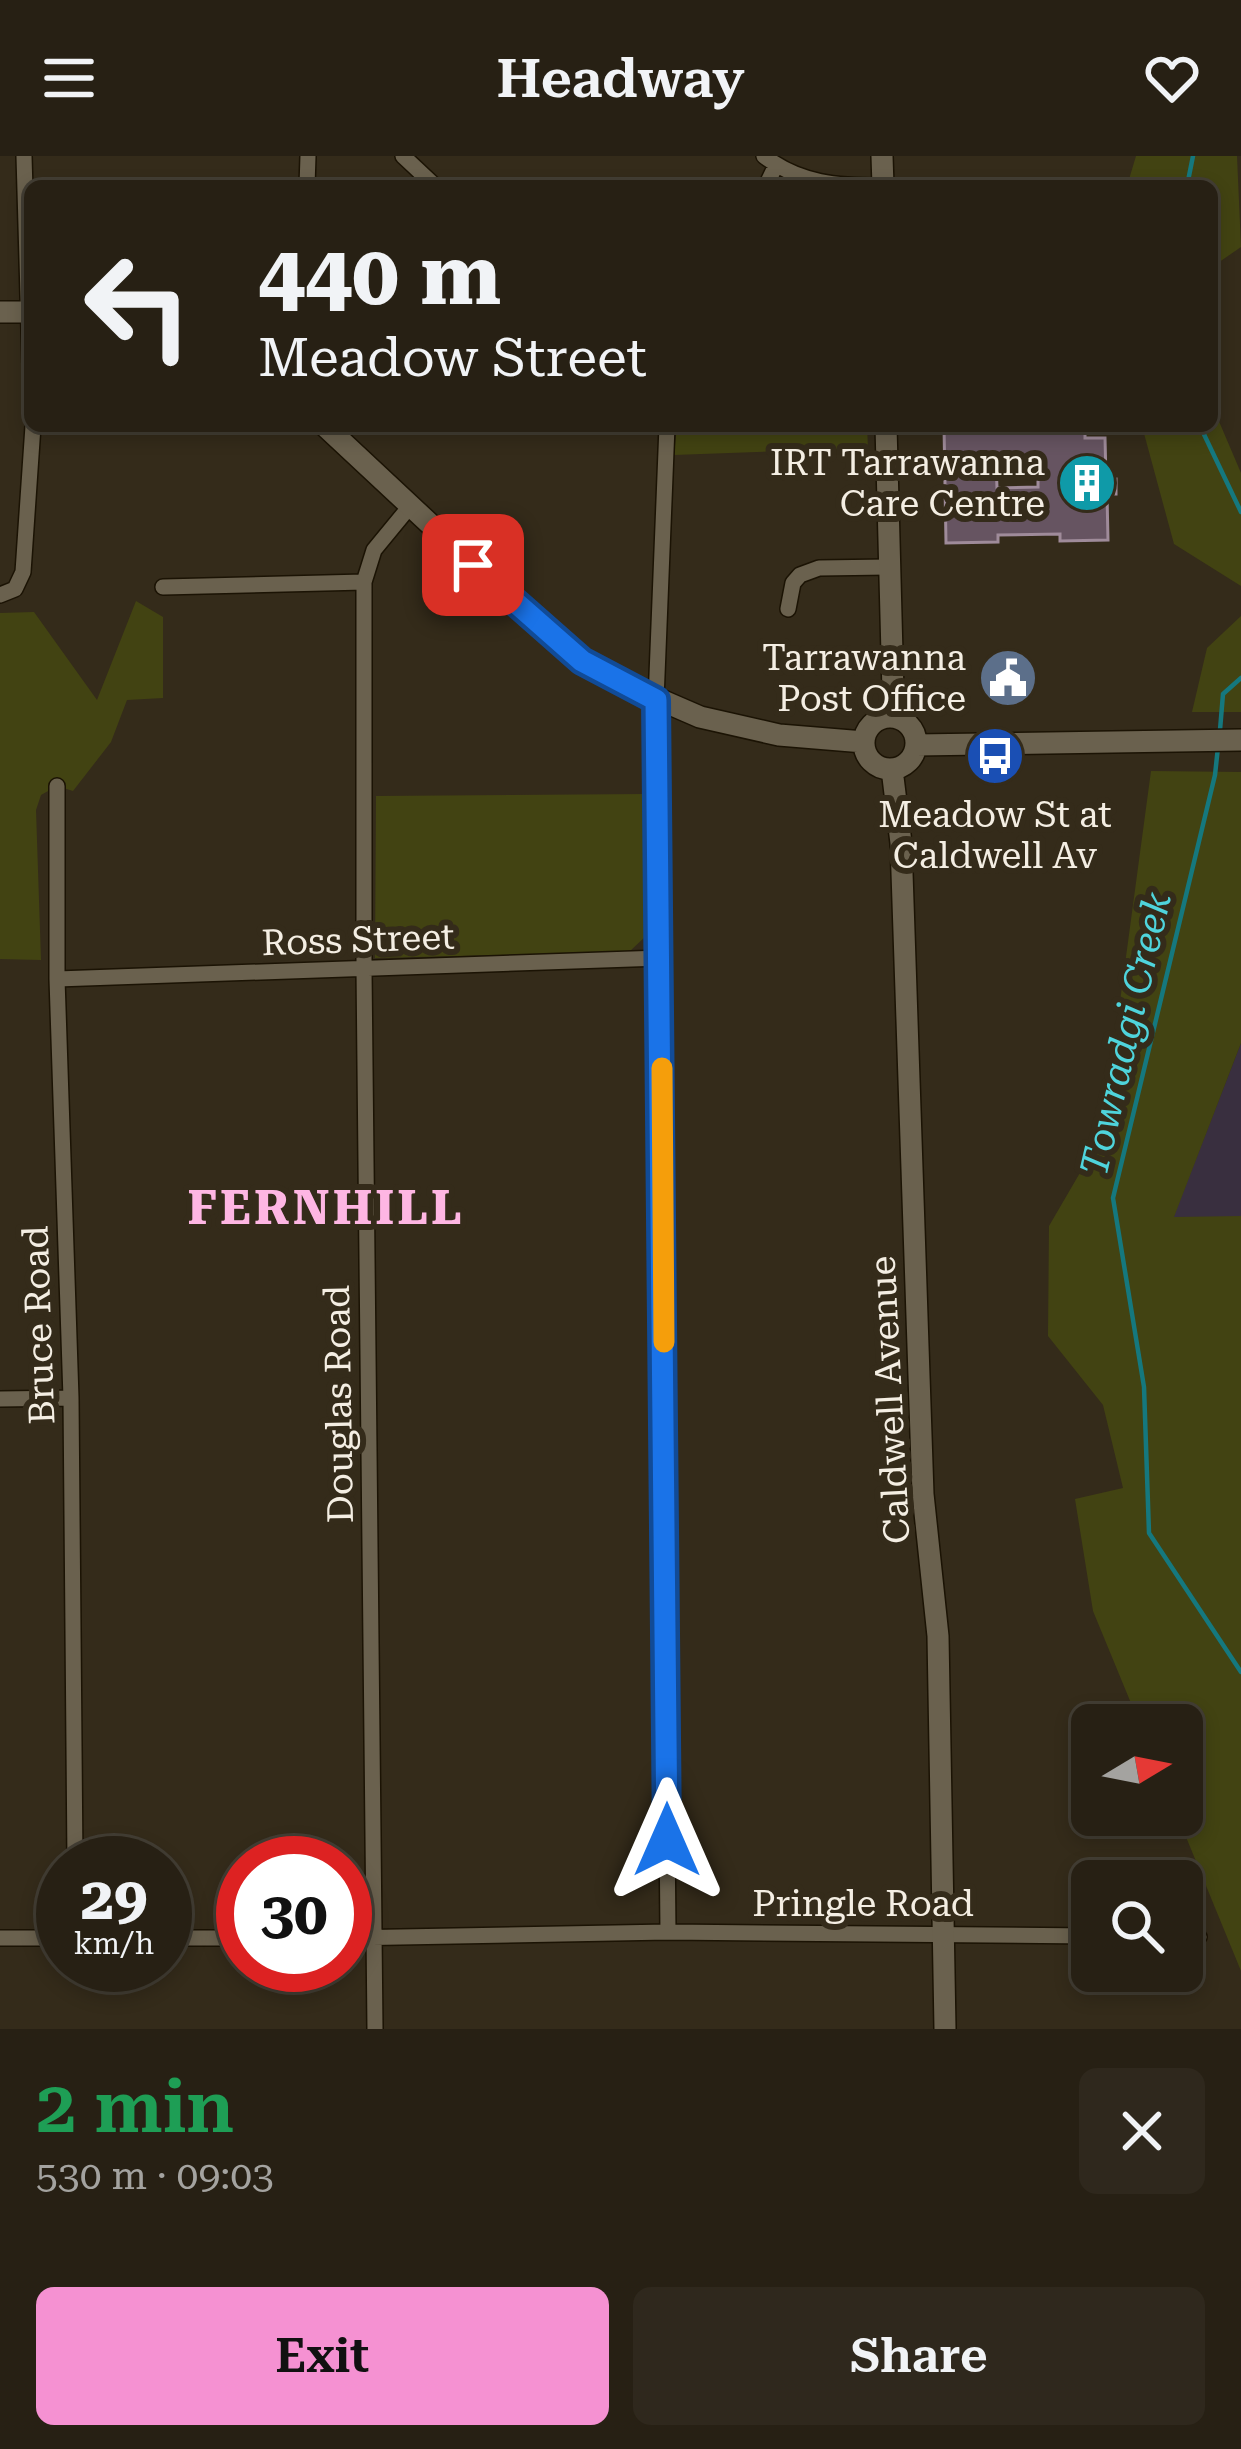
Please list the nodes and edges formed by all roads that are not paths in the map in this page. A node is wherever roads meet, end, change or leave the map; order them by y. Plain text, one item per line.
1 (403, 156) edge
2 (770, 161) edge
3 (429, 180) edge
4 (811, 180) edge
5 (33, 432) edge
6 (331, 432) edge
7 (667, 432) edge
8 (886, 432) edge
9 (410, 505) junction
10 (888, 566) junction
11 (364, 582) junction
12 (163, 587) dead end
13 (0, 595) edge
14 (788, 609) dead end
15 (656, 700) junction
16 (889, 717) junction
17 (1241, 740) edge
18 (864, 742) junction
19 (916, 745) junction
20 (892, 769) junction
21 (57, 786) dead end
22 (661, 958) junction
23 (364, 969) junction
24 (57, 979) junction
25 (71, 1398) junction
26 (0, 1399) edge
27 (75, 1836) edge
28 (668, 1932) junction
29 (943, 1934) junction
30 (1071, 1936) edge
31 (0, 1938) edge
32 (36, 1938) edge
33 (374, 1938) junction
34 (375, 2029) edge
35 (945, 2029) edge

1 - 3 street
2 - 4 street
5 - 13 street
6 - 9 main road
7 - 15 street
8 - 10 main road
9 - 11 street, Douglas Road
9 - 15 main road
10 - 14 street
10 - 16 main road
11 - 12 street
11 - 23 street, Douglas Road
15 - 18 main road
15 - 22 street
16 - 18 main road
16 - 19 main road
17 - 19 main road
18 - 20 main road
19 - 20 main road
20 - 29 main road, Caldwell Avenue
21 - 24 street, Bruce Road
22 - 23 street, Ross Street
22 - 28 street
23 - 24 street, Ross Street
23 - 33 street, Douglas Road
24 - 25 street, Bruce Road
25 - 26 street
25 - 27 street, Bruce Road
28 - 29 street, Pringle Road
28 - 33 street, Pringle Road
29 - 30 street, Pringle Road
29 - 35 main road, Caldwell Avenue
31 - 32 street
33 - 34 street, Douglas Road

